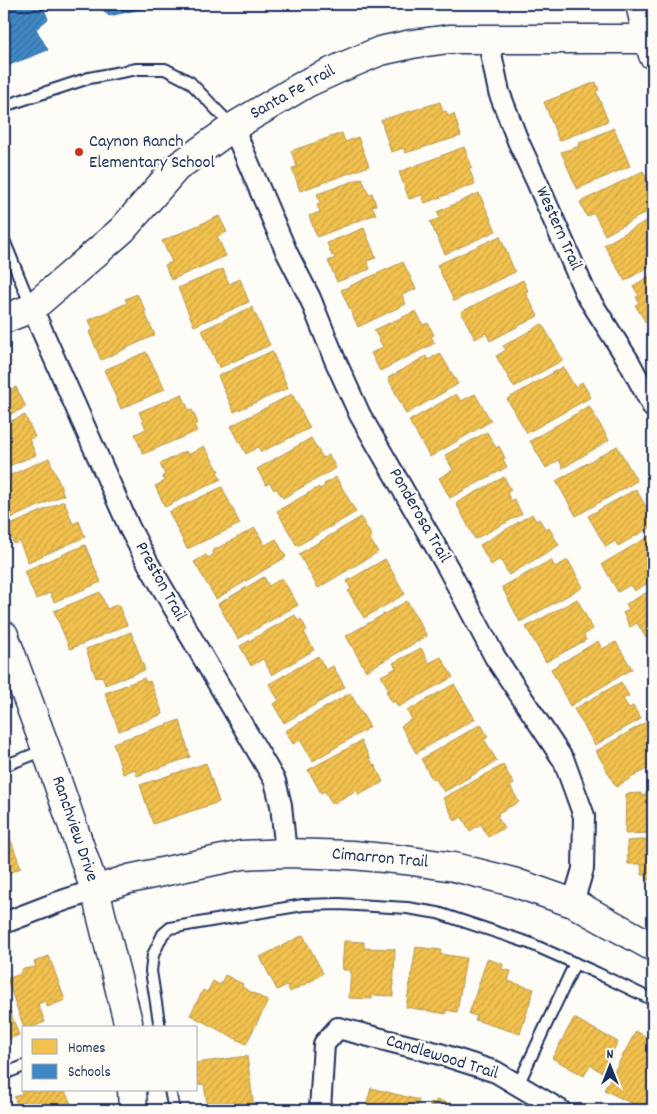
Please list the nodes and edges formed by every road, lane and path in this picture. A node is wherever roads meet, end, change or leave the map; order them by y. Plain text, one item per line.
1 (640, 4) edge
2 (488, 39) junction
3 (651, 45) edge
4 (4, 106) edge
5 (233, 127) junction
6 (4, 240) edge
7 (32, 308) junction
8 (4, 319) edge
9 (653, 407) edge
10 (4, 636) edge
11 (46, 749) junction
12 (4, 766) edge
13 (286, 853) junction
14 (95, 890) junction
15 (572, 903) junction
16 (4, 923) edge
17 (653, 947) edge
18 (575, 962) junction
19 (653, 1000) edge
20 (124, 1026) edge
21 (160, 1026) edge
22 (22, 1067) edge
23 (4, 1074) edge
24 (518, 1085) junction
25 (132, 1092) edge
26 (170, 1092) edge
27 (133, 1110) edge
28 (174, 1110) edge
29 (320, 1110) edge
30 (560, 1110) edge

1 - 3 street
2 - 3 street, Santa Fe Trail
2 - 5 street, Santa Fe Trail
2 - 9 street, Western Trail
4 - 5 lane
5 - 7 street, Santa Fe Trail
5 - 15 street, Ponderosa Trail
6 - 7 lane
7 - 8 street, Santa Fe Trail
7 - 13 street, Preston Trail
10 - 11 street, Ranchview Drive
11 - 12 lane
11 - 14 street, Ranchview Drive
13 - 14 street, Cimarron Trail
13 - 15 street, Cimarron Trail
14 - 16 street
14 - 20 street, Ranchview Drive
15 - 17 street, Cimarron Trail
18 - 19 lane
18 - 21 lane
18 - 24 lane
22 - 23 lane
24 - 29 street, Candlewood Trail
24 - 30 street, Candlewood Trail
25 - 27 street
26 - 28 lane

